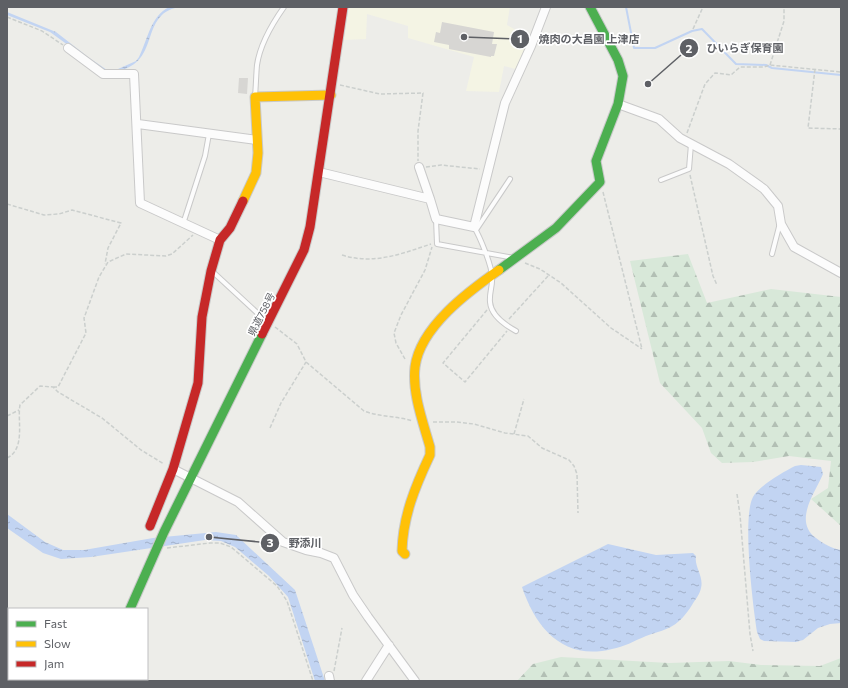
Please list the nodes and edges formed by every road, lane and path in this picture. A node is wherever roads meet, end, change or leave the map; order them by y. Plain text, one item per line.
1 (284, 7) edge
2 (343, 7) edge
3 (546, 7) edge
4 (590, 7) edge
5 (703, 7) edge
6 (784, 7) edge
7 (7, 18) edge
8 (693, 29) dead end
9 (68, 48) joint
10 (770, 65) junction
11 (815, 69) junction
12 (841, 72) edge
13 (336, 84) dead end
14 (331, 95) junction
15 (255, 97) junction
16 (618, 104) junction
17 (138, 124) junction
18 (841, 129) edge
19 (210, 134) junction
20 (257, 140) junction
21 (688, 142) junction
22 (420, 168) junction
23 (689, 169) junction
24 (487, 171) junction
25 (319, 172) junction
26 (510, 179) dead end
27 (661, 180) dead end
28 (600, 182) junction
29 (430, 199) junction
30 (7, 204) edge
31 (436, 219) junction
32 (780, 220) junction
33 (183, 224) junction
34 (475, 229) junction
35 (200, 232) junction
36 (220, 240) junction
37 (484, 252) junction
38 (772, 254) dead end
39 (342, 255) dead end
40 (515, 258) junction
41 (105, 265) junction
42 (211, 270) junction
43 (841, 273) edge
44 (549, 275) junction
45 (492, 277) junction
46 (717, 285) dead end
47 (491, 305) junction
48 (268, 323) junction
49 (504, 324) junction
50 (510, 328) junction
51 (516, 331) dead end
52 (405, 359) dead end
53 (306, 362) junction
54 (54, 387) junction
55 (524, 399) dead end
56 (19, 410) junction
57 (7, 416) edge
58 (423, 422) junction
59 (270, 428) dead end
60 (514, 434) junction
61 (7, 458) edge
62 (173, 468) junction
63 (191, 479) junction
64 (737, 494) dead end
65 (578, 513) dead end
66 (150, 526) dead end
67 (158, 550) junction
68 (405, 554) dead end
69 (130, 608) edge
70 (342, 628) dead end
71 (389, 645) junction
72 (753, 651) dead end
73 (331, 677) edge
74 (313, 681) edge
75 (366, 681) edge
76 (415, 681) edge

1 - 15 lane
2 - 14 street, 県道758号
3 - 24 street
4 - 16 street
5 - 8 path
6 - 10 path
7 - 9 path
9 - 17 street
10 - 11 path
10 - 21 path
11 - 12 path
11 - 18 path
13 - 22 path
14 - 15 street
14 - 25 street, 県道758号
15 - 20 street
16 - 21 street
16 - 28 street
17 - 19 street
17 - 33 street
19 - 20 street
19 - 33 lane
20 - 36 street
21 - 23 lane
21 - 32 street
22 - 24 path
22 - 29 street
23 - 27 lane
23 - 46 path
24 - 34 street
25 - 29 street
25 - 48 street, 県道758号
26 - 34 lane
28 - 40 street
28 - 44 path
29 - 31 street
30 - 41 path
31 - 34 street
31 - 37 lane
32 - 38 lane
32 - 43 street
33 - 35 street
34 - 37 lane
35 - 36 street
35 - 41 path
36 - 42 street
37 - 40 lane
37 - 45 lane
39 - 52 path
40 - 44 path
40 - 45 street
41 - 54 path
42 - 48 lane
42 - 62 street
44 - 49 path
45 - 47 lane
45 - 58 street
47 - 49 lane
47 - 50 path
48 - 53 path
48 - 63 street, 県道758号
49 - 50 lane
50 - 51 lane
53 - 58 path
53 - 59 path
54 - 56 path
54 - 62 path
55 - 60 path
56 - 57 path
56 - 61 path
58 - 60 path
58 - 68 street
60 - 65 path
62 - 63 street
62 - 66 street
63 - 67 street, 県道758号
63 - 71 street
64 - 72 path
67 - 69 street, 県道758号
67 - 74 path
70 - 73 path
71 - 75 street
71 - 76 street

